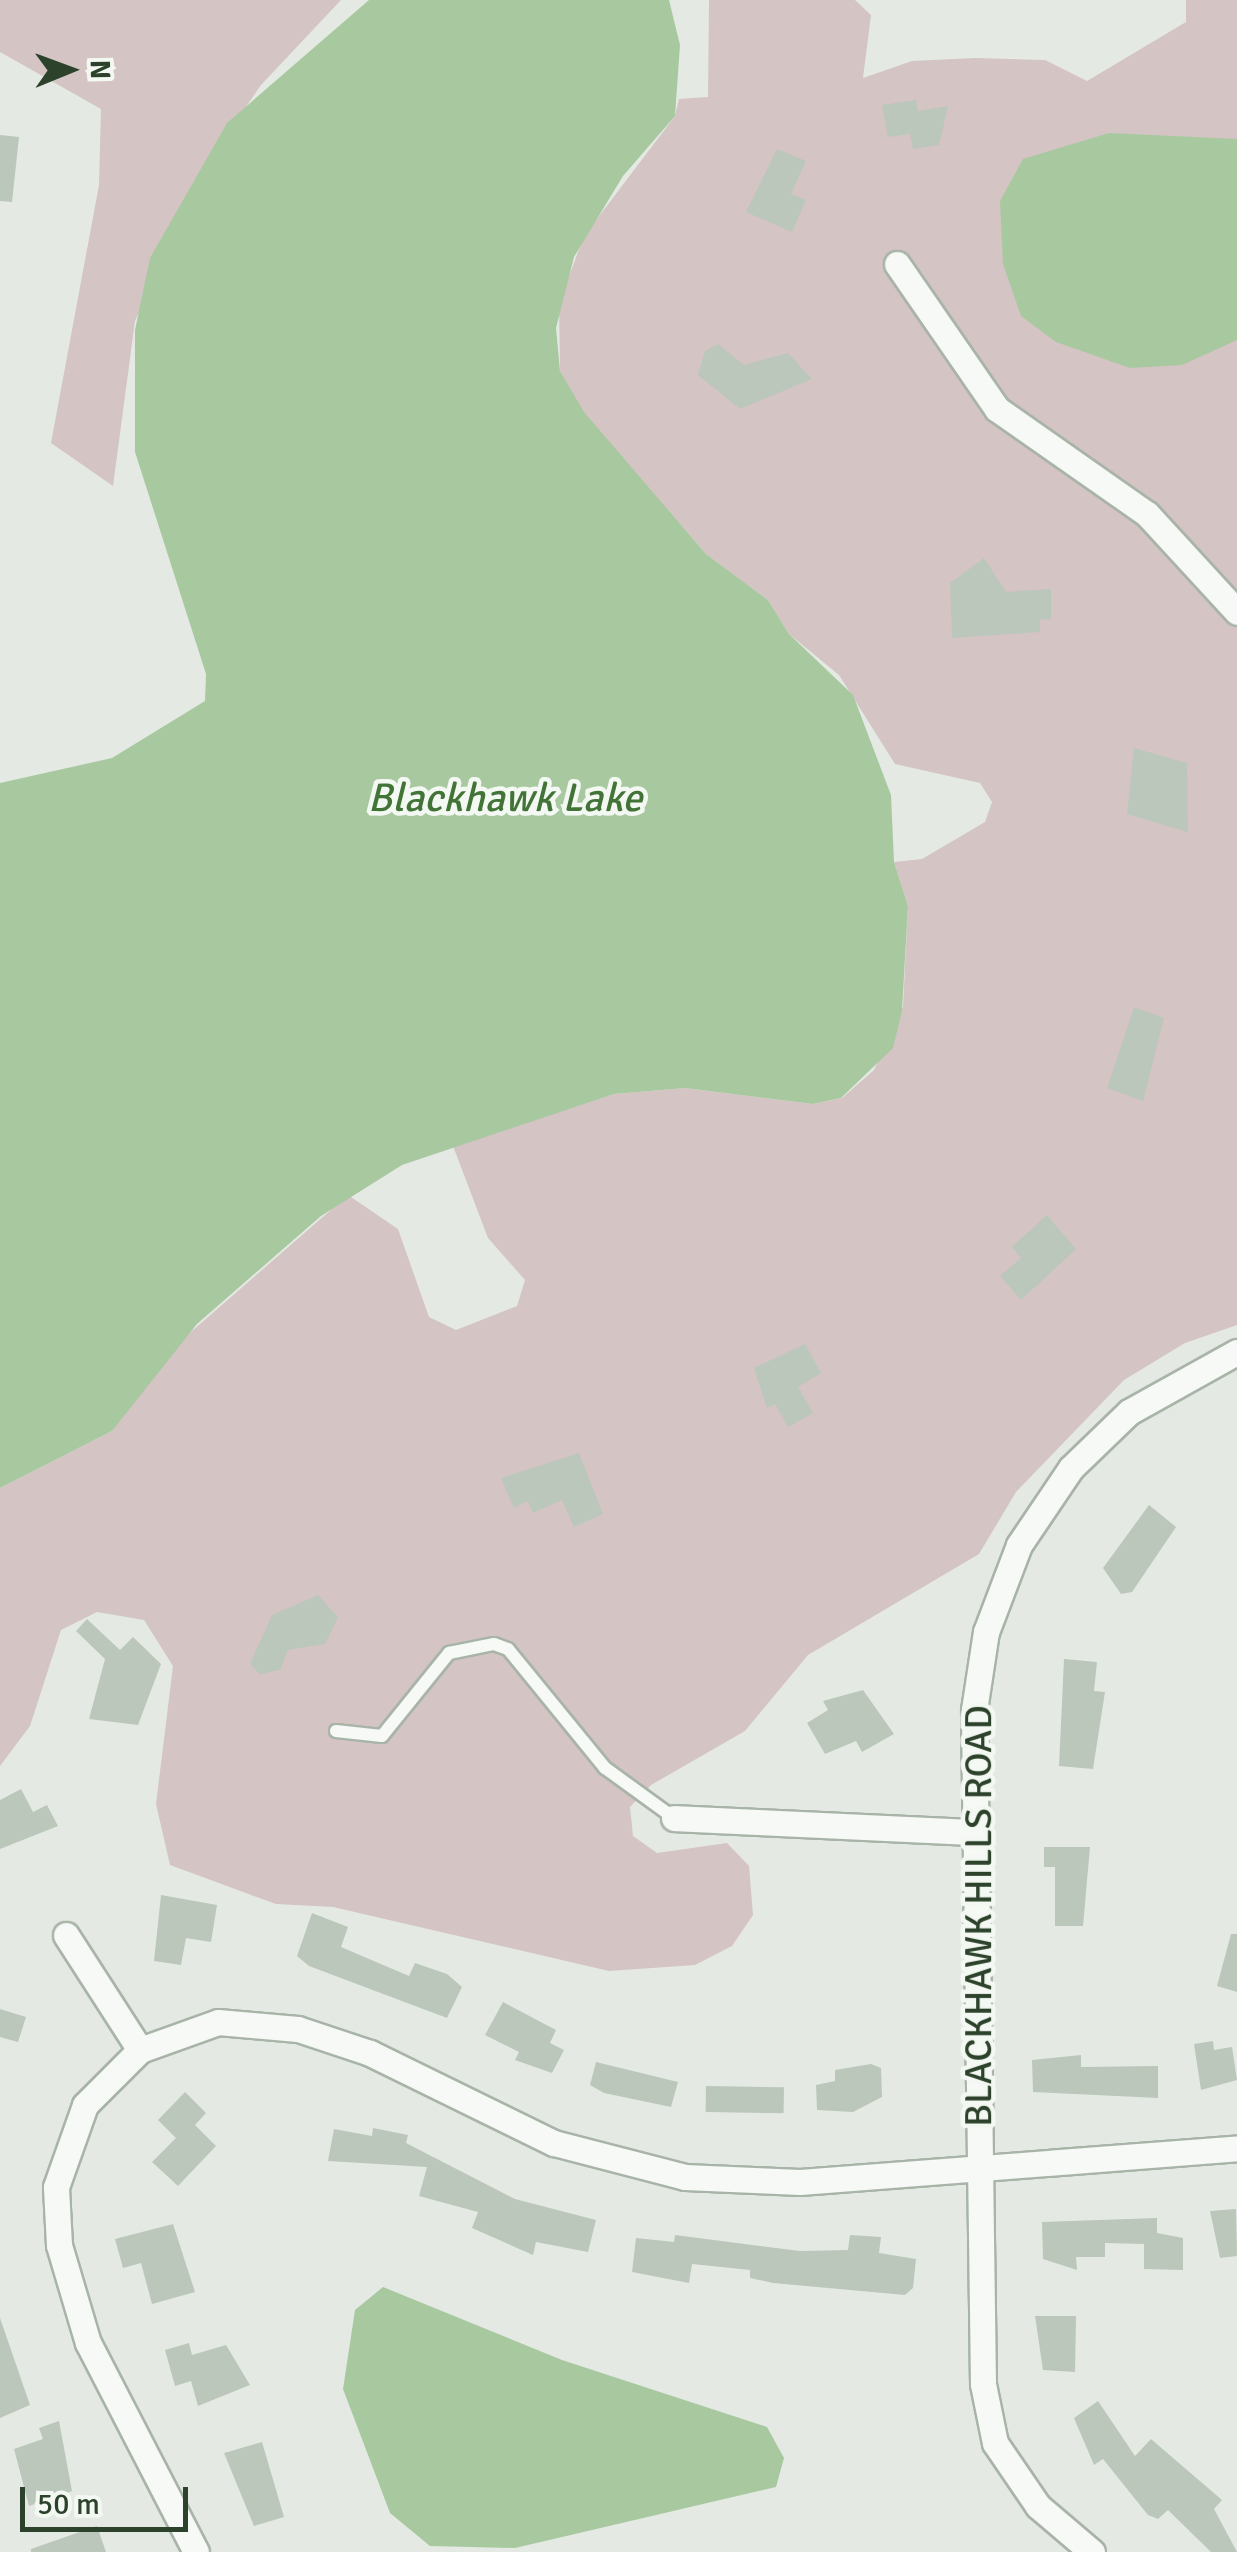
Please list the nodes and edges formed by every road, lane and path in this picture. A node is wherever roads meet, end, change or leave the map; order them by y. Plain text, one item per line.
1 (898, 264) dead end
2 (1237, 612) edge
3 (1237, 1352) edge
4 (336, 1731) dead end
5 (674, 1818) joint
6 (975, 1832) junction
7 (66, 1935) dead end
8 (140, 2050) junction
9 (1237, 2148) edge
10 (980, 2162) junction
11 (196, 2552) edge
12 (1092, 2552) edge

1 - 2 street
3 - 6 street, BLACKHAWK HILLS ROAD
4 - 5 lane
5 - 6 street
6 - 10 street, BLACKHAWK HILLS ROAD
7 - 8 street
8 - 10 street
8 - 11 street
9 - 10 street
10 - 12 street, BLACKHAWK HILLS ROAD

